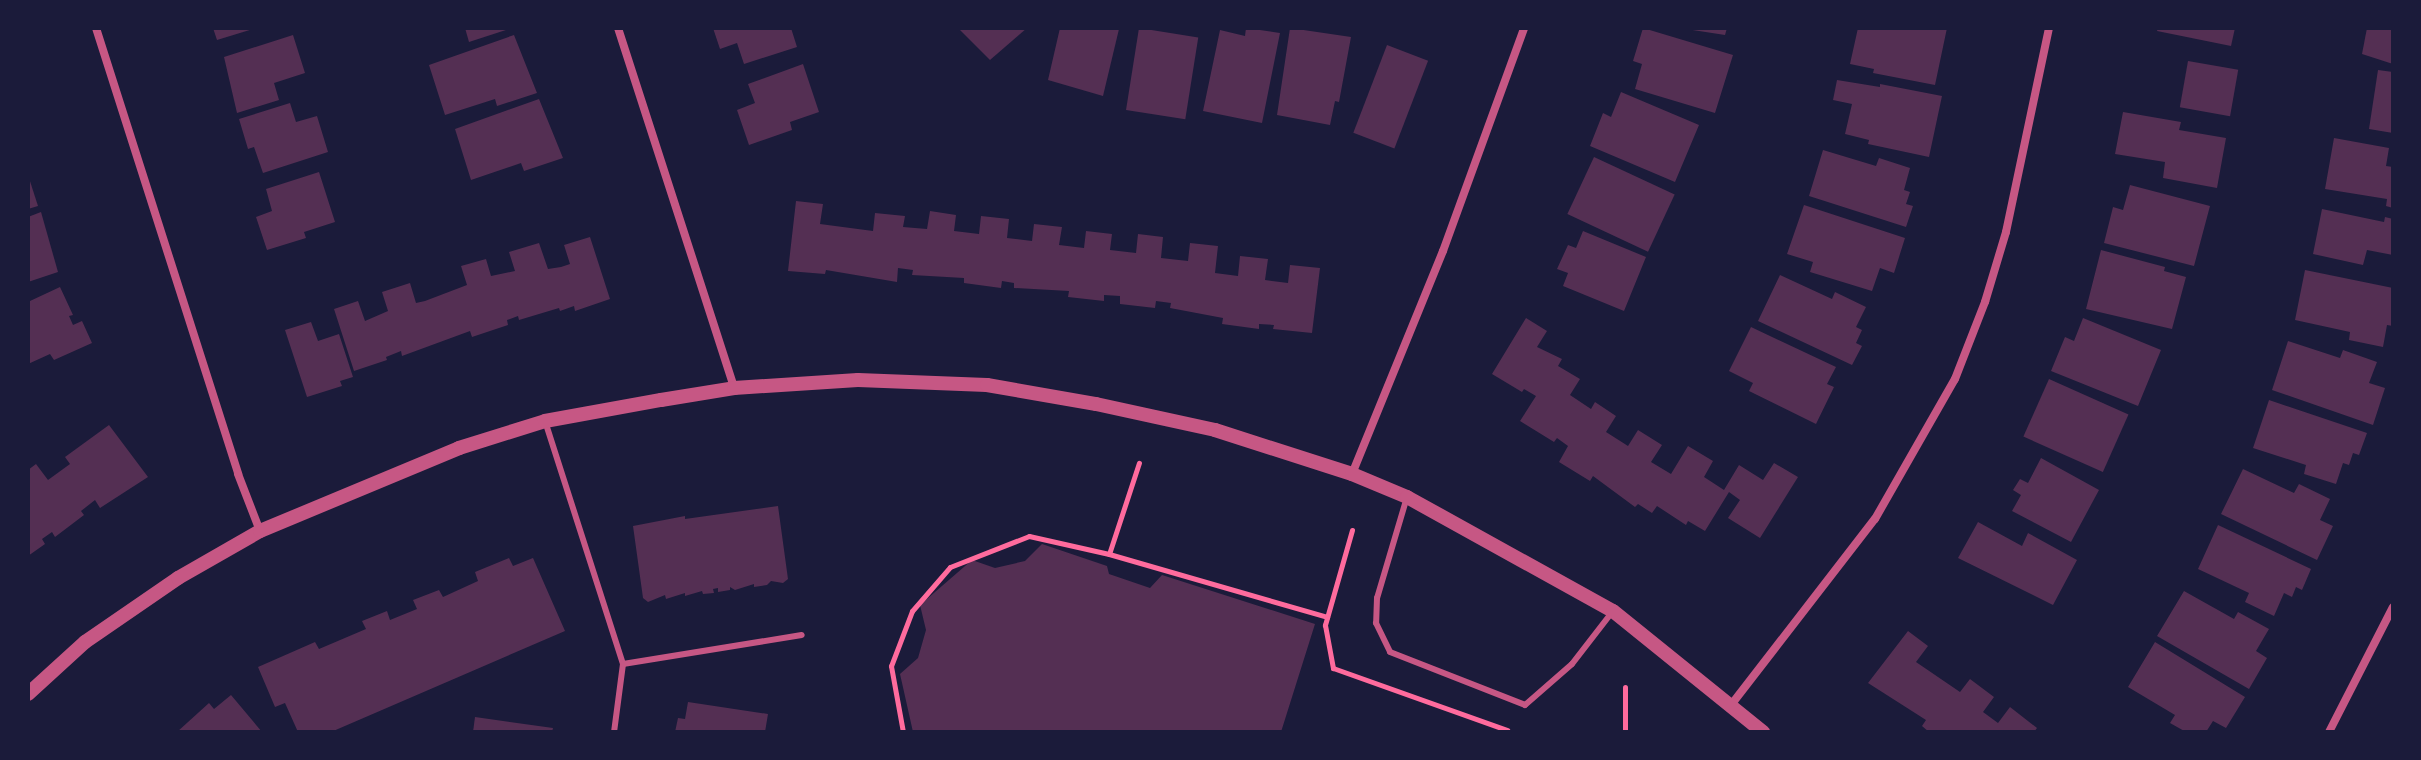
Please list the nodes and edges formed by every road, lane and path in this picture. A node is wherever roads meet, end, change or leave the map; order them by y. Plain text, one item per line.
1 (96, 28) edge
2 (618, 28) edge
3 (1524, 28) edge
4 (2049, 28) edge
5 (734, 388) junction
6 (545, 421) junction
7 (1139, 463) dead end
8 (1352, 474) junction
9 (1407, 497) junction
10 (260, 531) junction
11 (1109, 554) junction
12 (2393, 607) edge
13 (1613, 611) junction
14 (1327, 617) dead end
15 (802, 635) dead end
16 (623, 664) junction
17 (1625, 687) dead end
18 (28, 694) edge
19 (1731, 705) junction
20 (614, 732) edge
21 (903, 732) edge
22 (1625, 732) edge
23 (1763, 732) edge
24 (2329, 732) edge

1 - 10 street
2 - 5 street
3 - 8 street
4 - 19 street
5 - 6 street
5 - 8 street
6 - 10 street
6 - 16 lane
7 - 11 path
8 - 9 street
9 - 13 street
9 - 13 lane
10 - 18 street
11 - 14 path
11 - 21 path
12 - 24 street
13 - 19 street
15 - 16 lane
16 - 20 lane
17 - 22 path
19 - 23 street

